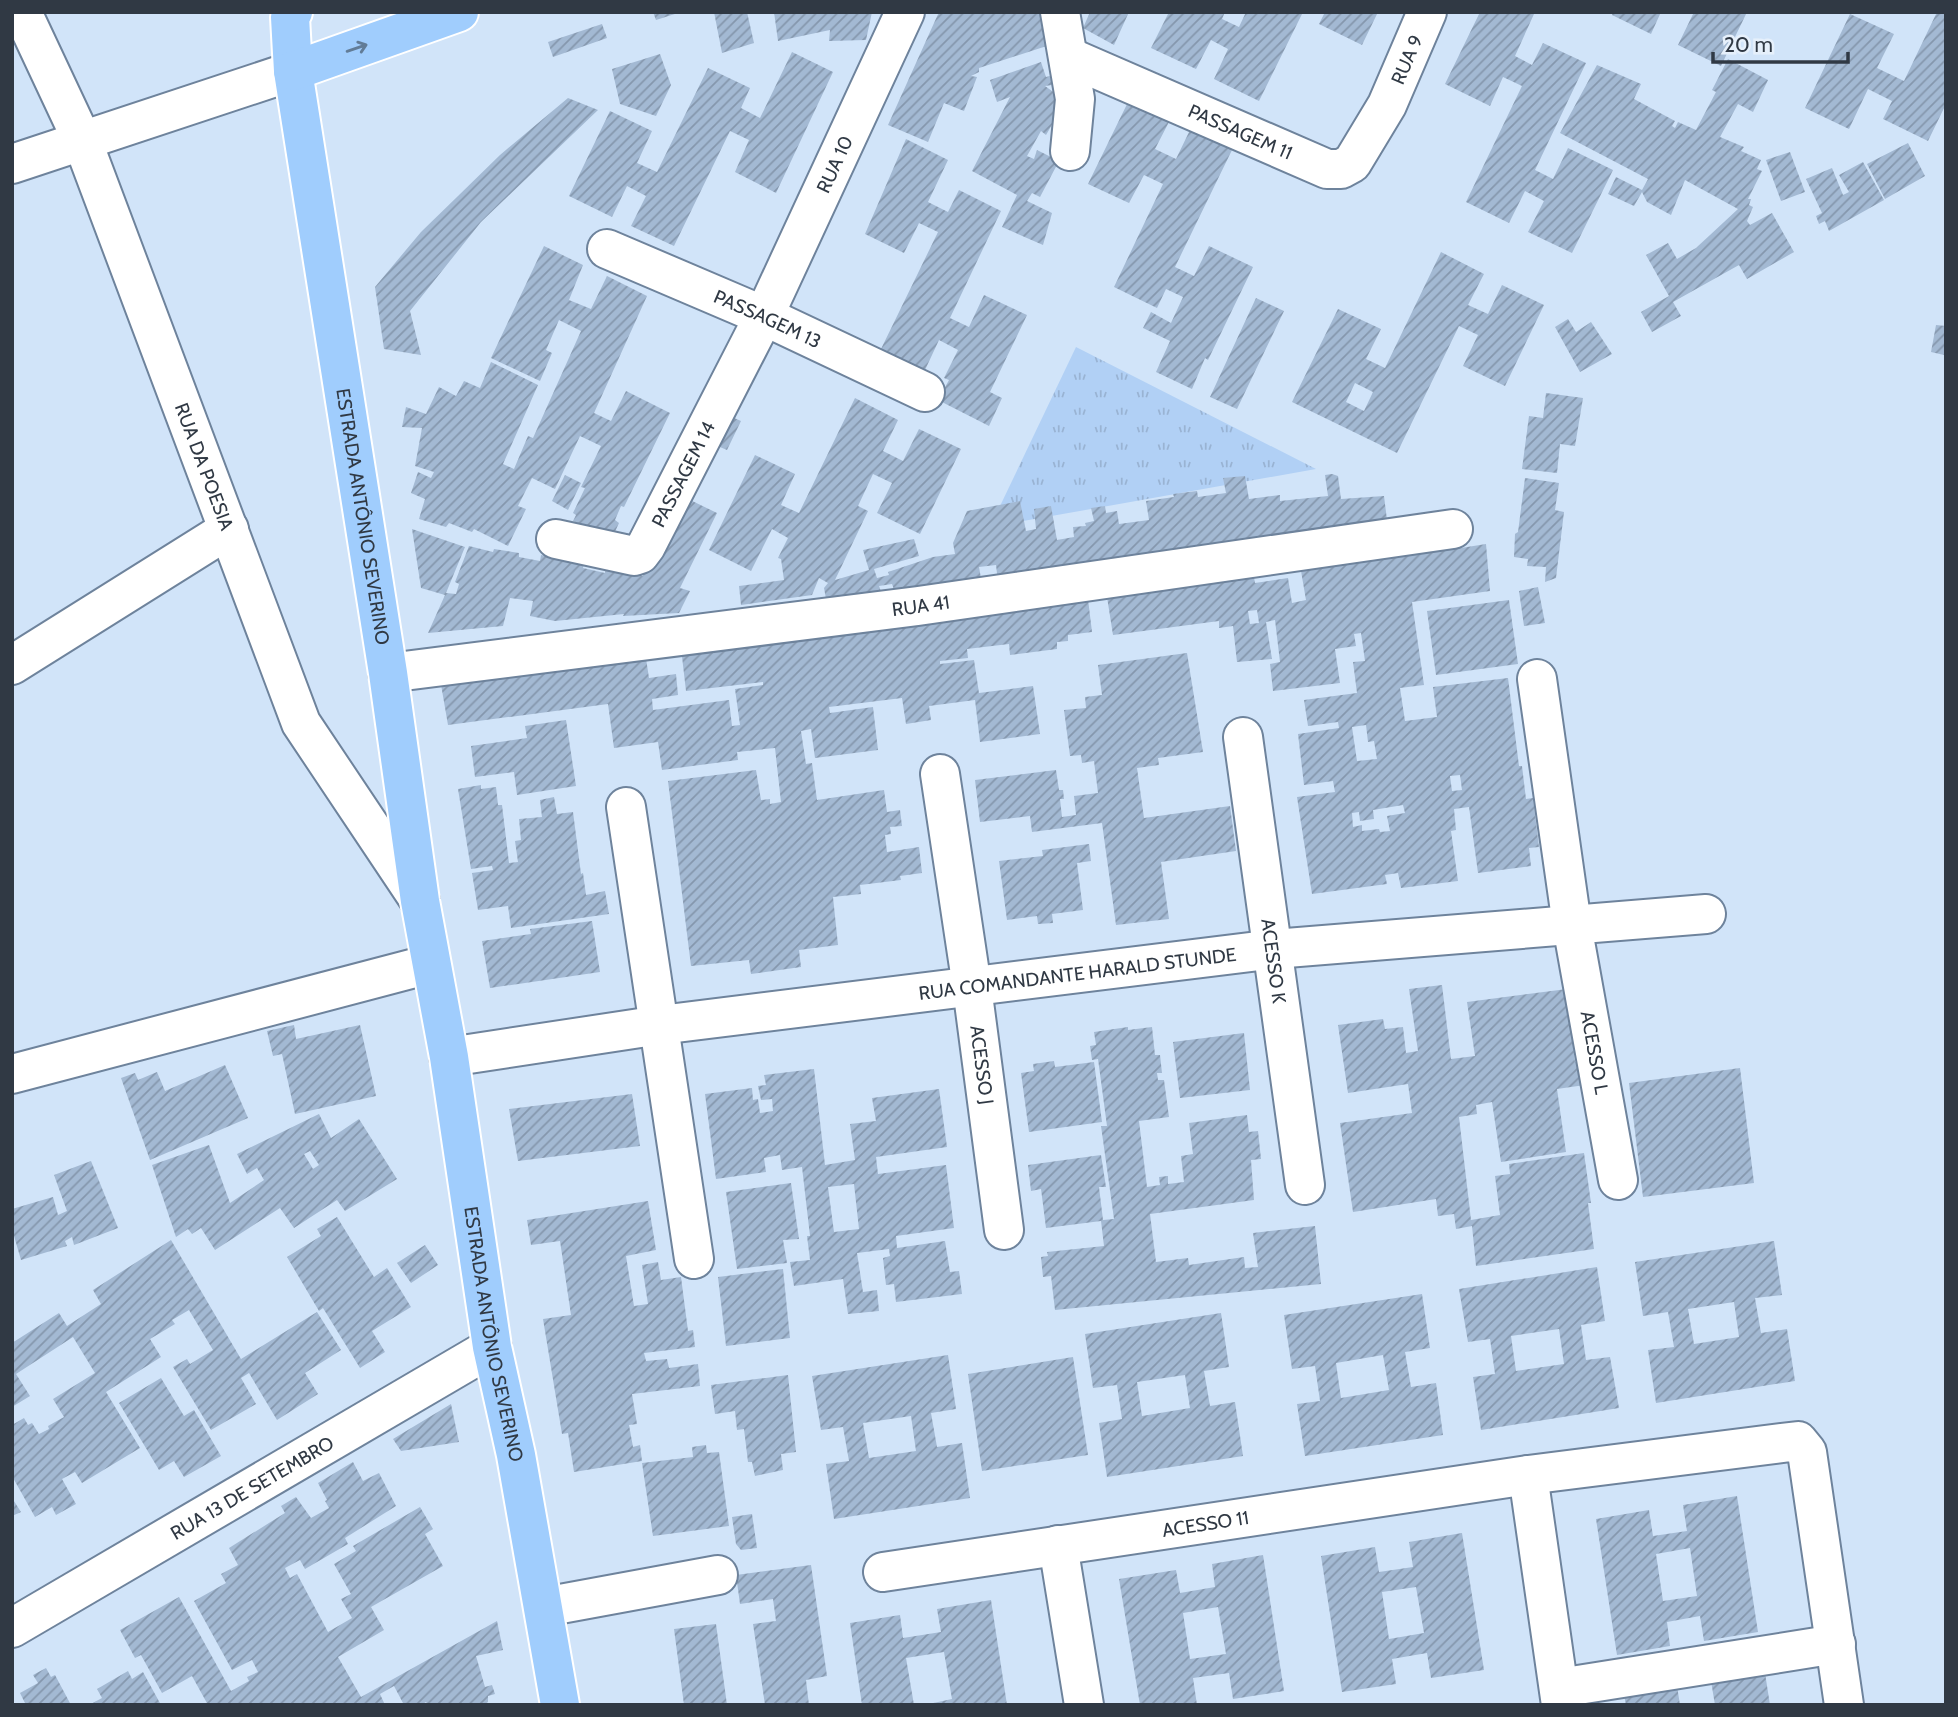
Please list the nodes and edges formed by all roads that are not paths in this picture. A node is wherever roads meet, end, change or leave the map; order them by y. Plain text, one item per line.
1 (22, 12) edge
2 (293, 12) edge
3 (460, 12) edge
4 (905, 12) edge
5 (1060, 12) edge
6 (1427, 12) edge
7 (1069, 57) junction
8 (293, 71) junction
9 (1387, 105) joint
10 (82, 140) junction
11 (1070, 151) dead end
12 (12, 164) edge
13 (607, 249) dead end
14 (765, 316) junction
15 (925, 392) dead end
16 (229, 529) junction
17 (1453, 529) dead end
18 (556, 539) dead end
19 (12, 665) edge
20 (388, 673) junction
21 (1537, 679) dead end
22 (1243, 737) dead end
23 (940, 774) dead end
24 (626, 807) dead end
25 (420, 901) junction
26 (1706, 914) dead end
27 (1572, 925) junction
28 (1274, 949) junction
29 (430, 964) junction
30 (972, 987) junction
31 (660, 1025) junction
32 (449, 1057) junction
33 (12, 1074) edge
34 (1618, 1180) dead end
35 (1306, 1185) dead end
36 (1004, 1230) dead end
37 (694, 1259) dead end
38 (492, 1347) junction
39 (1528, 1475) junction
40 (1058, 1545) junction
41 (883, 1572) dead end
42 (718, 1575) dead end
43 (544, 1607) junction
44 (12, 1628) edge
45 (1836, 1644) junction
46 (1560, 1696) edge
47 (560, 1705) edge
48 (1084, 1705) edge
49 (1844, 1705) edge

1 - 10 street, RUA DA POESIA
2 - 8 main road, ESTRADA ANTÔNIO SEVERINO
8 -> 3 main road
4 - 14 street, RUA 10
5 - 7 street
6 - 9 street, RUA 9
7 - 9 street, PASSAGEM 11
7 - 11 street
8 - 10 street
8 - 20 main road, ESTRADA ANTÔNIO SEVERINO
10 - 12 street
10 - 16 street, RUA DA POESIA
13 - 14 street, PASSAGEM 13
14 - 15 street, PASSAGEM 13
14 - 18 street, PASSAGEM 14
16 - 19 street
16 - 25 street, RUA DA POESIA
17 - 20 street, RUA 41
20 - 25 main road, ESTRADA ANTÔNIO SEVERINO
21 - 27 street, ACESSO L
22 - 28 street, ACESSO K
23 - 30 street, ACESSO J
24 - 31 street
25 - 29 main road, ESTRADA ANTÔNIO SEVERINO
26 - 27 street, RUA COMANDANTE HARALD STUNDE
27 - 28 street, RUA COMANDANTE HARALD STUNDE
27 - 34 street, ACESSO L
28 - 30 street, RUA COMANDANTE HARALD STUNDE
28 - 35 street, ACESSO K
29 - 32 main road, ESTRADA ANTÔNIO SEVERINO
29 - 33 street
30 - 31 street, RUA COMANDANTE HARALD STUNDE
30 - 36 street, ACESSO J
31 - 32 street, RUA COMANDANTE HARALD STUNDE
31 - 37 street
32 - 38 main road, ESTRADA ANTÔNIO SEVERINO
38 - 43 main road, ESTRADA ANTÔNIO SEVERINO
38 - 44 street, RUA 13 DE SETEMBRO
39 - 40 street, ACESSO 11
39 - 45 street, ACESSO 11
39 - 46 street
40 - 41 street, ACESSO 11
40 - 48 street
42 - 43 street
43 - 47 main road, ESTRADA ANTÔNIO SEVERINO
45 - 46 street
45 - 49 street

